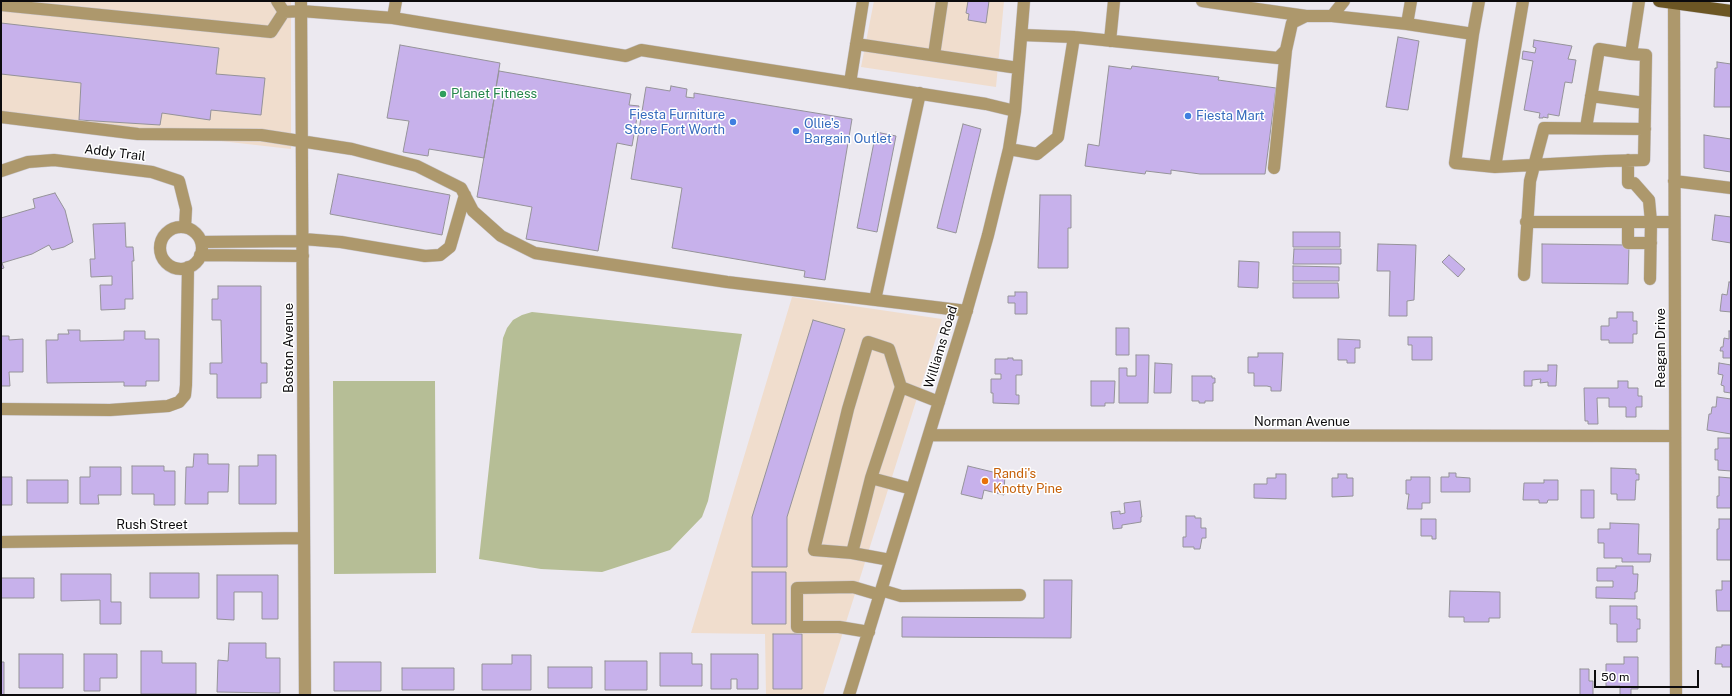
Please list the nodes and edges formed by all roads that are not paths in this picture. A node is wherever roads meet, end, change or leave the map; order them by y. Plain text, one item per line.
1 (278, 1) edge
2 (396, 1) edge
3 (863, 1) edge
4 (942, 1) edge
5 (1024, 1) edge
6 (1114, 1) edge
7 (1202, 1) edge
8 (1344, 1) edge
9 (1410, 1) edge
10 (1479, 1) edge
11 (1523, 1) edge
12 (1639, 1) edge
13 (1658, 1) edge
14 (1674, 2) edge
15 (14, 3) edge
16 (1227, 3) edge
17 (1, 6) edge
18 (301, 6) edge
19 (1731, 11) edge
20 (284, 12) junction
21 (1306, 16) junction
22 (1332, 16) junction
23 (393, 18) junction
24 (1407, 24) junction
25 (1473, 34) junction
26 (1022, 35) junction
27 (1074, 37) junction
28 (1110, 40) junction
29 (856, 44) junction
30 (1286, 50) junction
31 (1631, 54) junction
32 (934, 56) junction
33 (1018, 68) junction
34 (850, 82) junction
35 (920, 94) junction
36 (1591, 96) junction
37 (1645, 103) junction
38 (1015, 110) junction
39 (1, 117) edge
40 (1586, 128) junction
41 (1644, 129) junction
42 (302, 141) junction
43 (1009, 150) junction
44 (1628, 160) junction
45 (1534, 165) junction
46 (1495, 167) junction
47 (1274, 168) dead end
48 (1, 171) edge
49 (1674, 181) junction
50 (1731, 188) edge
51 (465, 195) junction
52 (1526, 222) junction
53 (1628, 222) junction
54 (1651, 222) junction
55 (1674, 222) junction
56 (185, 227) junction
57 (302, 240) junction
58 (201, 242) junction
59 (1651, 243) junction
60 (200, 255) junction
61 (303, 256) junction
62 (188, 267) junction
63 (1524, 275) dead end
64 (1650, 279) dead end
65 (875, 300) junction
66 (967, 311) junction
67 (901, 387) junction
68 (939, 402) junction
69 (1, 409) edge
70 (929, 435) junction
71 (1675, 436) junction
72 (871, 478) junction
73 (912, 489) junction
74 (304, 538) junction
75 (1, 542) edge
76 (852, 553) junction
77 (890, 560) junction
78 (880, 593) junction
79 (1020, 594) dead end
80 (869, 632) junction
81 (305, 695) edge
82 (849, 695) edge
83 (1676, 695) edge

1 - 20 street
2 - 23 street
3 - 29 street
4 - 32 street
5 - 26 street, Williams Road
6 - 28 street
7 - 16 street
8 - 22 street
9 - 24 street
10 - 25 street
11 - 46 street
12 - 31 street
13 - 14 main road
14 - 19 main road
14 - 49 street, Reagan Drive
15 - 17 street
15 - 20 street
16 - 21 street
18 - 20 street
18 - 23 street
18 - 42 street, Boston Avenue
21 - 22 street
21 - 30 street
22 - 24 street
23 - 34 street
24 - 25 street
25 - 46 street
26 - 27 street
26 - 33 street, Williams Road
27 - 28 street
27 - 43 street
28 - 30 street
29 - 32 street
29 - 34 street
30 - 47 street
31 - 36 street
31 - 37 street
32 - 33 street
33 - 38 street, Williams Road
34 - 35 street
35 - 38 street
35 - 65 street
36 - 37 street
36 - 40 street
37 - 41 street
38 - 43 street, Williams Road
39 - 42 street
40 - 41 street
40 - 45 street
41 - 44 street
42 - 51 street
42 - 57 street, Boston Avenue
43 - 66 street, Williams Road
44 - 45 street
44 - 54 street
45 - 46 street
45 - 52 street
48 - 56 street, Addy Trail
49 - 50 street
49 - 55 street, Reagan Drive
51 - 57 street
51 - 65 street
52 - 53 street
52 - 63 street
53 - 54 street
53 - 59 street
54 - 55 street
54 - 59 street
55 - 71 street, Reagan Drive
56 - 58 street
56 - 62 street
57 - 58 street
57 - 61 street, Boston Avenue
58 - 60 street
59 - 64 street
60 - 61 street
60 - 62 street
61 - 74 street, Boston Avenue
62 - 69 street
65 - 66 street
66 - 68 street, Williams Road
67 - 68 street
67 - 72 street
67 - 76 street
68 - 70 street, Williams Road
70 - 71 street, Norman Avenue
70 - 73 street, Williams Road
71 - 83 street, Reagan Drive
72 - 73 street
72 - 76 street
73 - 77 street, Williams Road
74 - 75 street, Rush Street
74 - 81 street, Boston Avenue
76 - 77 street
77 - 78 street, Williams Road
78 - 79 street
78 - 80 street, Williams Road
78 - 80 street
80 - 82 street, Williams Road

